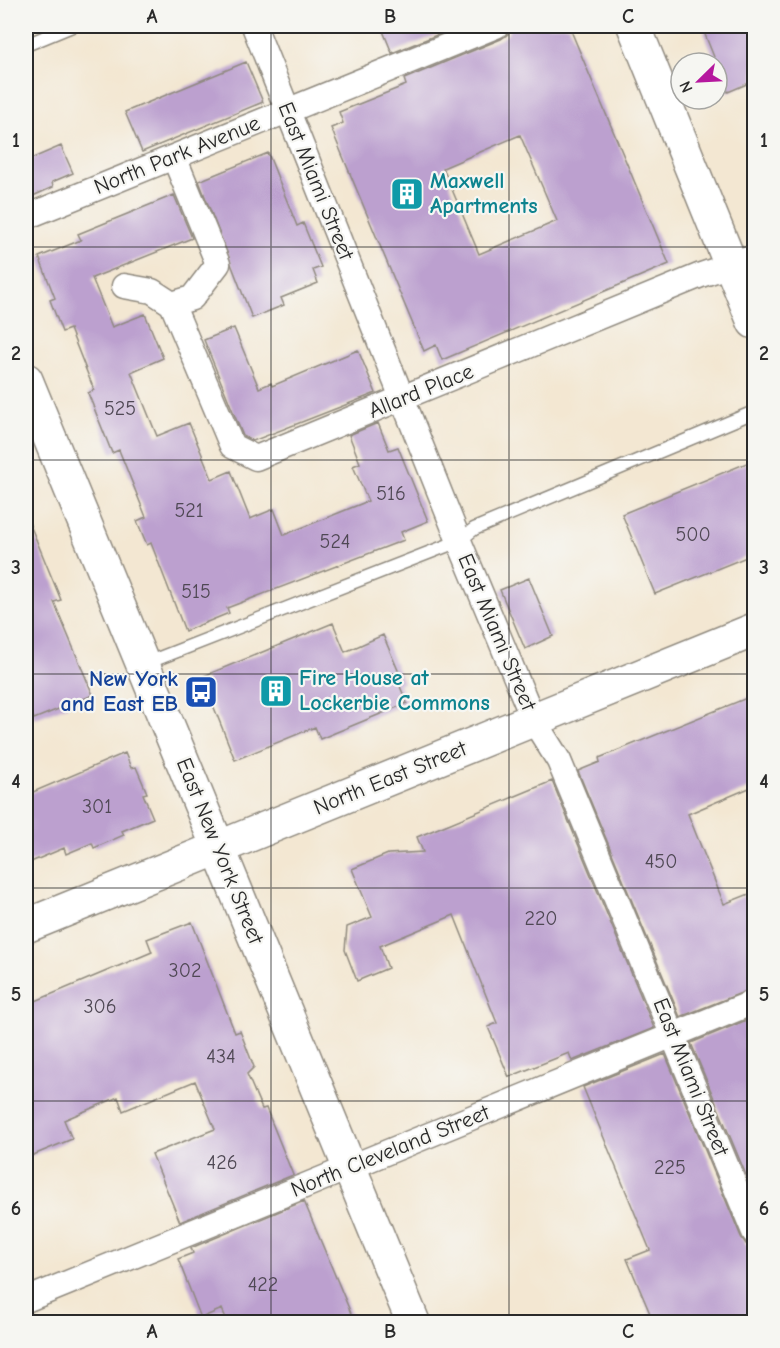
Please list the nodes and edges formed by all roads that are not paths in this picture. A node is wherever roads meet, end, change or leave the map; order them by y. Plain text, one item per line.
1 (72, 26) edge
2 (254, 26) edge
3 (496, 26) edge
4 (634, 26) edge
5 (26, 45) edge
6 (289, 110) junction
7 (174, 157) junction
8 (26, 217) edge
9 (743, 261) edge
10 (124, 286) dead end
11 (172, 304) junction
12 (754, 322) edge
13 (26, 380) edge
14 (402, 399) junction
15 (754, 412) edge
16 (459, 541) junction
17 (754, 630) edge
18 (143, 665) junction
19 (534, 721) junction
20 (218, 848) junction
21 (26, 926) edge
22 (754, 1002) edge
23 (675, 1034) junction
24 (349, 1167) junction
25 (753, 1223) edge
26 (26, 1300) edge
27 (413, 1323) edge

1 - 5 lane
2 - 6 street, East Miami Street
3 - 6 street, North Park Avenue
4 - 9 main road
6 - 7 street, North Park Avenue
6 - 14 street, East Miami Street
7 - 8 street, North Park Avenue
7 - 11 street
9 - 12 main road
9 - 14 street, Allard Place
10 - 11 street
11 - 14 street, Allard Place
13 - 18 main road, East New York Street
14 - 16 street, East Miami Street
15 - 16 lane
16 - 18 lane
16 - 19 street, East Miami Street
17 - 19 main road, North East Street
18 - 20 main road, East New York Street
19 - 20 main road, North East Street
19 - 23 street, East Miami Street
20 - 21 main road, North East Street
20 - 24 main road, East New York Street
22 - 23 street, North Cleveland Street
23 - 24 street, North Cleveland Street
23 - 25 street, East Miami Street
24 - 26 street, North Cleveland Street
24 - 27 main road, East New York Street

